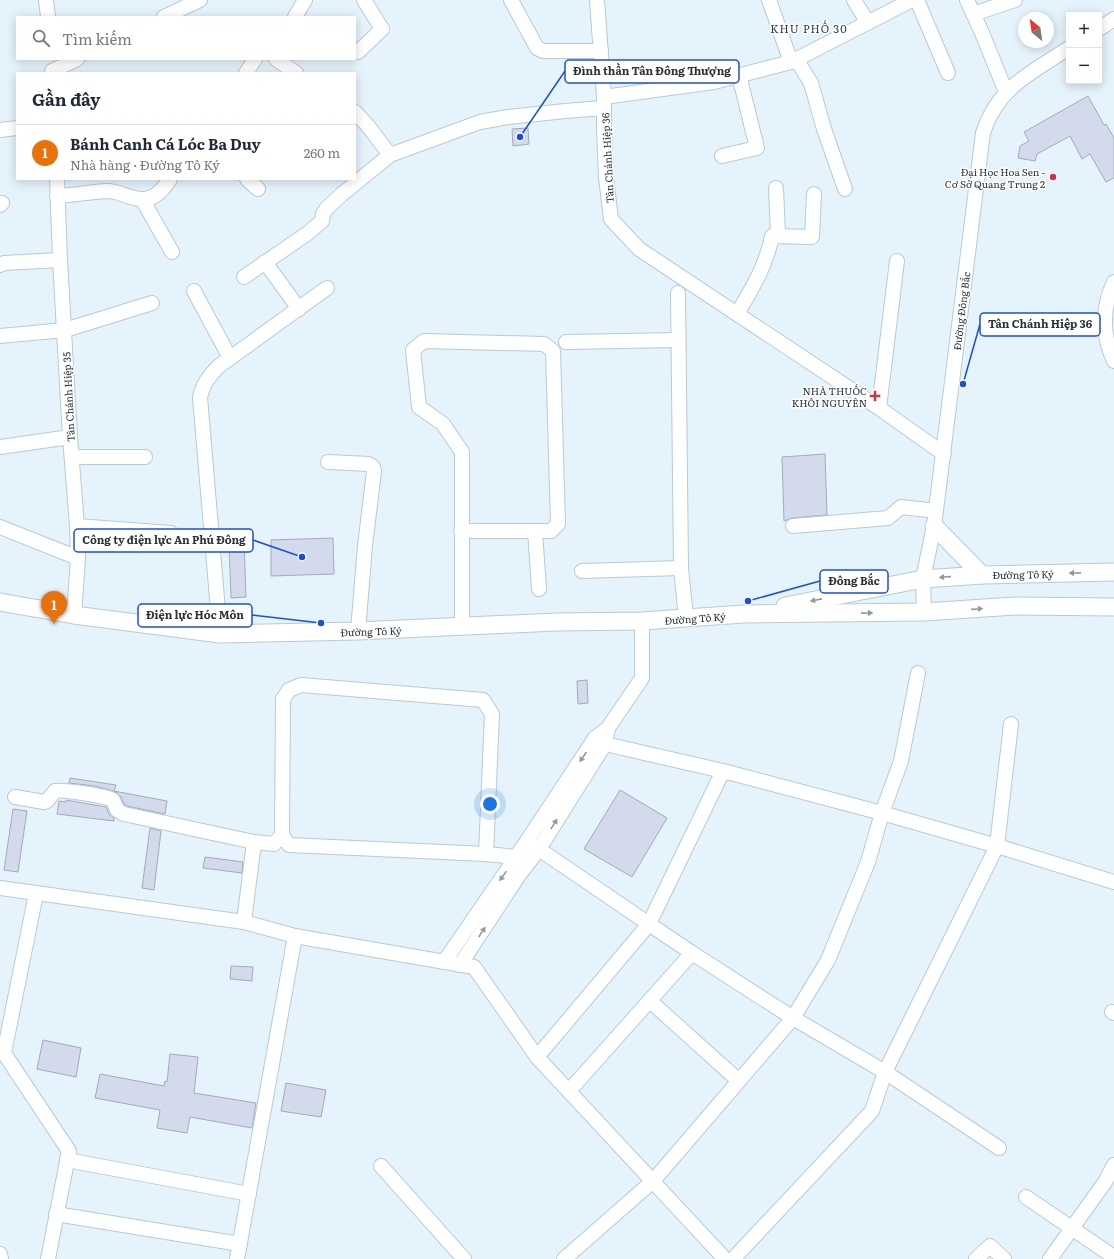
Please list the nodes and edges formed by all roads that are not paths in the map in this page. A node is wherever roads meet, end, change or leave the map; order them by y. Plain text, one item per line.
1 (46, 0) edge
2 (200, 0) edge
3 (305, 0) edge
4 (364, 0) edge
5 (511, 0) edge
6 (597, 0) edge
7 (769, 0) edge
8 (854, 0) edge
9 (912, 0) edge
10 (917, 0) edge
11 (967, 0) edge
12 (1015, 0) edge
13 (974, 14) junction
14 (48, 16) edge
15 (166, 16) edge
16 (296, 16) edge
17 (1114, 19) edge
18 (868, 23) junction
19 (1102, 27) edge
20 (1066, 50) edge
21 (601, 51) junction
22 (358, 52) dead end
23 (75, 60) edge
24 (254, 60) edge
25 (277, 60) edge
26 (794, 60) junction
27 (52, 68) edge
28 (247, 72) edge
29 (295, 72) edge
30 (948, 73) dead end
31 (739, 75) junction
32 (1006, 92) junction
33 (604, 102) junction
34 (356, 113) edge
35 (16, 128) edge
36 (0, 130) edge
37 (390, 155) junction
38 (722, 156) dead end
39 (57, 180) edge
40 (169, 180) edge
41 (248, 180) edge
42 (776, 188) dead end
43 (258, 189) dead end
44 (845, 189) dead end
45 (814, 194) dead end
46 (57, 196) junction
47 (142, 199) junction
48 (778, 236) junction
49 (172, 252) dead end
50 (60, 260) junction
51 (897, 261) dead end
52 (265, 262) junction
53 (0, 266) edge
54 (244, 277) dead end
55 (1114, 282) edge
56 (327, 288) dead end
57 (194, 291) dead end
58 (678, 293) dead end
59 (152, 303) dead end
60 (299, 309) junction
61 (737, 314) junction
62 (65, 330) junction
63 (0, 336) edge
64 (678, 340) junction
65 (566, 342) dead end
66 (230, 358) junction
67 (1114, 361) edge
68 (880, 408) junction
69 (70, 437) junction
70 (0, 447) edge
71 (944, 454) junction
72 (145, 456) dead end
73 (72, 457) junction
74 (328, 462) dead end
75 (935, 518) junction
76 (78, 526) junction
77 (793, 526) dead end
78 (0, 527) edge
79 (461, 531) junction
80 (535, 531) junction
81 (171, 533) dead end
82 (78, 558) junction
83 (681, 568) junction
84 (582, 571) dead end
85 (1114, 572) edge
86 (982, 575) junction
87 (922, 579) junction
88 (539, 589) dead end
89 (0, 602) edge
90 (1114, 607) edge
91 (924, 612) junction
92 (744, 614) junction
93 (74, 615) junction
94 (686, 618) junction
95 (642, 621) junction
96 (462, 627) junction
97 (358, 631) junction
98 (220, 634) junction
99 (918, 673) dead end
100 (1011, 724) dead end
101 (600, 741) junction
102 (723, 771) junction
103 (15, 797) dead end
104 (882, 813) junction
105 (282, 835) junction
106 (254, 842) junction
107 (533, 845) junction
108 (997, 846) junction
109 (486, 854) junction
110 (516, 857) junction
111 (1114, 882) edge
112 (0, 888) edge
113 (36, 894) junction
114 (244, 922) junction
115 (649, 924) junction
116 (295, 936) junction
117 (692, 953) junction
118 (444, 962) junction
119 (460, 965) junction
120 (650, 1001) junction
121 (793, 1018) junction
122 (537, 1057) junction
123 (885, 1072) junction
124 (739, 1081) junction
125 (568, 1091) junction
126 (999, 1148) dead end
127 (67, 1160) junction
128 (1114, 1165) edge
129 (382, 1166) dead end
130 (653, 1182) junction
131 (249, 1194) junction
132 (1026, 1197) dead end
133 (56, 1214) junction
134 (1072, 1230) junction
135 (240, 1244) junction
136 (0, 1254) edge
137 (1114, 1257) edge
138 (1, 1259) edge
139 (48, 1259) edge
140 (237, 1259) edge
141 (464, 1259) edge
142 (564, 1259) edge
143 (725, 1259) edge
144 (733, 1259) edge
145 (976, 1259) edge
146 (1004, 1259) edge
147 (1050, 1259) edge

1 - 14 street
2 - 15 street
3 - 16 street
4 - 22 street
5 - 21 street
6 - 21 street, Tân Chánh Hiệp 36
7 - 26 street
8 - 18 street
9 - 18 street
10 - 30 street
11 - 13 street
12 - 13 street
13 - 32 street
17 - 19 street
18 - 26 street
20 - 32 street, Đường Đông Bắc
21 - 33 street, Tân Chánh Hiệp 36
23 - 27 street
24 - 28 street
25 - 29 street
26 - 31 street
26 - 44 street
31 - 33 street
31 - 38 street
32 - 71 street, Đường Đông Bắc
33 - 37 street
33 - 61 street, Tân Chánh Hiệp 36
34 - 37 street
35 - 36 street
37 - 52 street
39 - 46 street, Tân Chánh Hiệp 35
40 - 47 street
41 - 43 street
42 - 48 street
45 - 48 street
46 - 47 street
46 - 50 street, Tân Chánh Hiệp 35
47 - 49 street
48 - 61 street
50 - 53 street
50 - 62 street, Tân Chánh Hiệp 35
51 - 68 street
52 - 54 street
52 - 60 street
55 - 67 street
56 - 60 street
57 - 66 street
58 - 64 street
59 - 62 street
60 - 66 street
61 - 68 street, Tân Chánh Hiệp 36
62 - 63 street
62 - 69 street, Tân Chánh Hiệp 35
64 - 65 street
64 - 83 street
66 - 98 street
68 - 71 street, Tân Chánh Hiệp 36
69 - 70 street
69 - 73 street, Tân Chánh Hiệp 35
71 - 75 street, Đường Đông Bắc
72 - 73 street
73 - 76 street, Tân Chánh Hiệp 35
74 - 97 street
75 - 77 street
75 - 86 main road
75 - 87 street, Đường Đông Bắc
76 - 81 street
76 - 82 street, Tân Chánh Hiệp 35
78 - 82 street
79 - 80 street
79 - 80 street
79 - 96 street
80 - 88 street
82 - 93 street, Tân Chánh Hiệp 35
83 - 84 street
83 - 94 street
85 -> 86 main road, Đường Tô Ký
86 -> 87 main road, Đường Tô Ký
87 - 91 street, Đường Đông Bắc
87 -> 92 main road, Đường Tô Ký
89 - 93 main road, Đường Tô Ký
91 -> 90 main road, Đường Tô Ký
92 -> 91 main road, Đường Tô Ký
92 - 94 main road, Đường Tô Ký
93 - 98 main road, Đường Tô Ký
94 - 95 main road, Đường Tô Ký
95 - 96 main road, Đường Tô Ký
95 - 101 street
96 - 97 main road, Đường Tô Ký
97 - 98 main road, Đường Tô Ký
99 - 104 street
100 - 108 street
101 - 102 street
101 - 107 street
102 - 104 street
102 - 115 street
103 - 106 street
104 - 108 street
104 - 121 street
105 - 106 street
105 - 109 street
105 - 109 street
106 - 114 street
107 - 110 street
107 - 115 street
119 -> 107 street
108 - 111 street
108 - 123 street
109 - 110 street
110 -> 118 street
112 - 113 street
113 - 114 street
113 - 127 street
114 - 116 street
115 - 117 street
115 - 122 street
116 - 118 street
116 - 131 street
117 - 120 street
117 - 121 street
118 - 119 street
119 - 122 street
120 - 124 street
120 - 125 street
121 - 123 street
121 - 124 street
122 - 125 street
123 - 126 street
123 - 144 street
124 - 130 street
125 - 130 street
127 - 131 street
127 - 133 street
128 - 134 street
129 - 141 street
130 - 142 street
130 - 143 street
131 - 135 street
132 - 134 street
133 - 135 street
133 - 139 street
134 - 137 street
134 - 147 street
135 - 140 street
136 - 138 street
145 - 146 street

